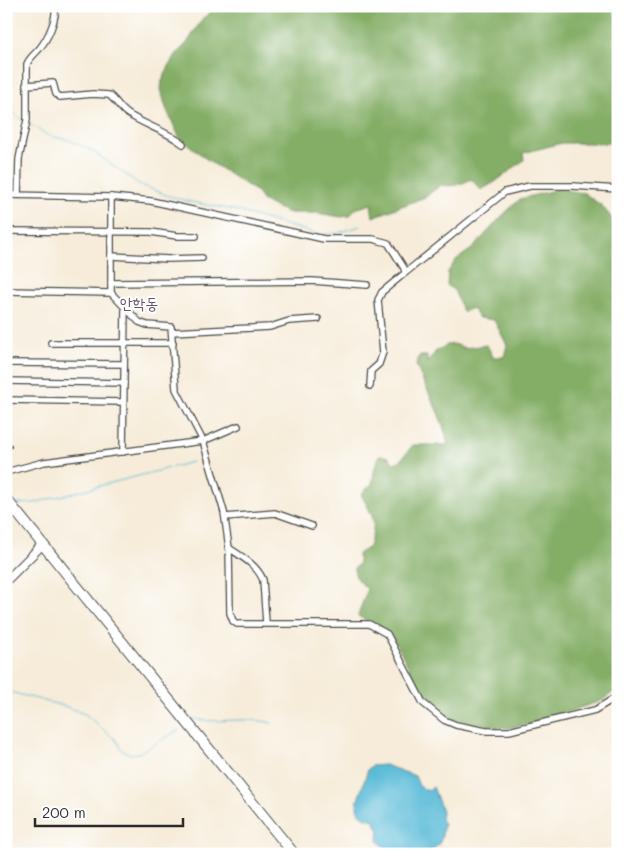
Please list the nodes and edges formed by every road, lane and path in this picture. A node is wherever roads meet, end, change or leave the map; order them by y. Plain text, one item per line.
1 (55, 6) edge
2 (26, 85) junction
3 (183, 144) dead end
4 (618, 189) edge
5 (6, 195) edge
6 (18, 195) junction
7 (111, 197) junction
8 (6, 231) edge
9 (111, 232) junction
10 (196, 236) dead end
11 (111, 256) junction
12 (202, 258) dead end
13 (405, 273) junction
14 (110, 282) junction
15 (367, 286) dead end
16 (6, 291) edge
17 (111, 293) junction
18 (125, 307) junction
19 (318, 319) dead end
20 (172, 332) junction
21 (51, 343) dead end
22 (173, 343) junction
23 (124, 344) junction
24 (6, 364) edge
25 (124, 364) junction
26 (6, 381) edge
27 (124, 383) junction
28 (370, 386) dead end
29 (6, 400) edge
30 (123, 402) junction
31 (238, 426) dead end
32 (203, 441) junction
33 (123, 452) junction
34 (10, 471) dead end
35 (6, 499) edge
36 (6, 508) edge
37 (225, 517) junction
38 (312, 526) dead end
39 (39, 548) junction
40 (229, 548) junction
41 (6, 581) edge
42 (266, 623) junction
43 (618, 696) edge
44 (288, 854) edge
45 (294, 854) edge

1 - 2 street
2 - 3 street
2 - 6 street
4 - 13 street
5 - 6 street
6 - 7 street
7 - 9 street
7 - 13 street
8 - 9 street
9 - 10 street
9 - 11 street
11 - 12 street
11 - 14 street
13 - 28 street
14 - 15 street
14 - 17 street
16 - 17 street
17 - 18 street
18 - 20 street
18 - 23 street
19 - 20 street
20 - 22 street
21 - 23 street
22 - 23 street
22 - 32 street
23 - 25 street
24 - 25 street
25 - 27 street
26 - 27 street
27 - 30 street
29 - 30 street
30 - 33 street
31 - 32 street
32 - 33 street
32 - 37 street
33 - 34 street
35 - 45 highway
36 - 39 highway
37 - 38 street
37 - 40 street
39 - 41 street
39 - 44 highway
40 - 42 street
40 - 42 street
42 - 43 street

